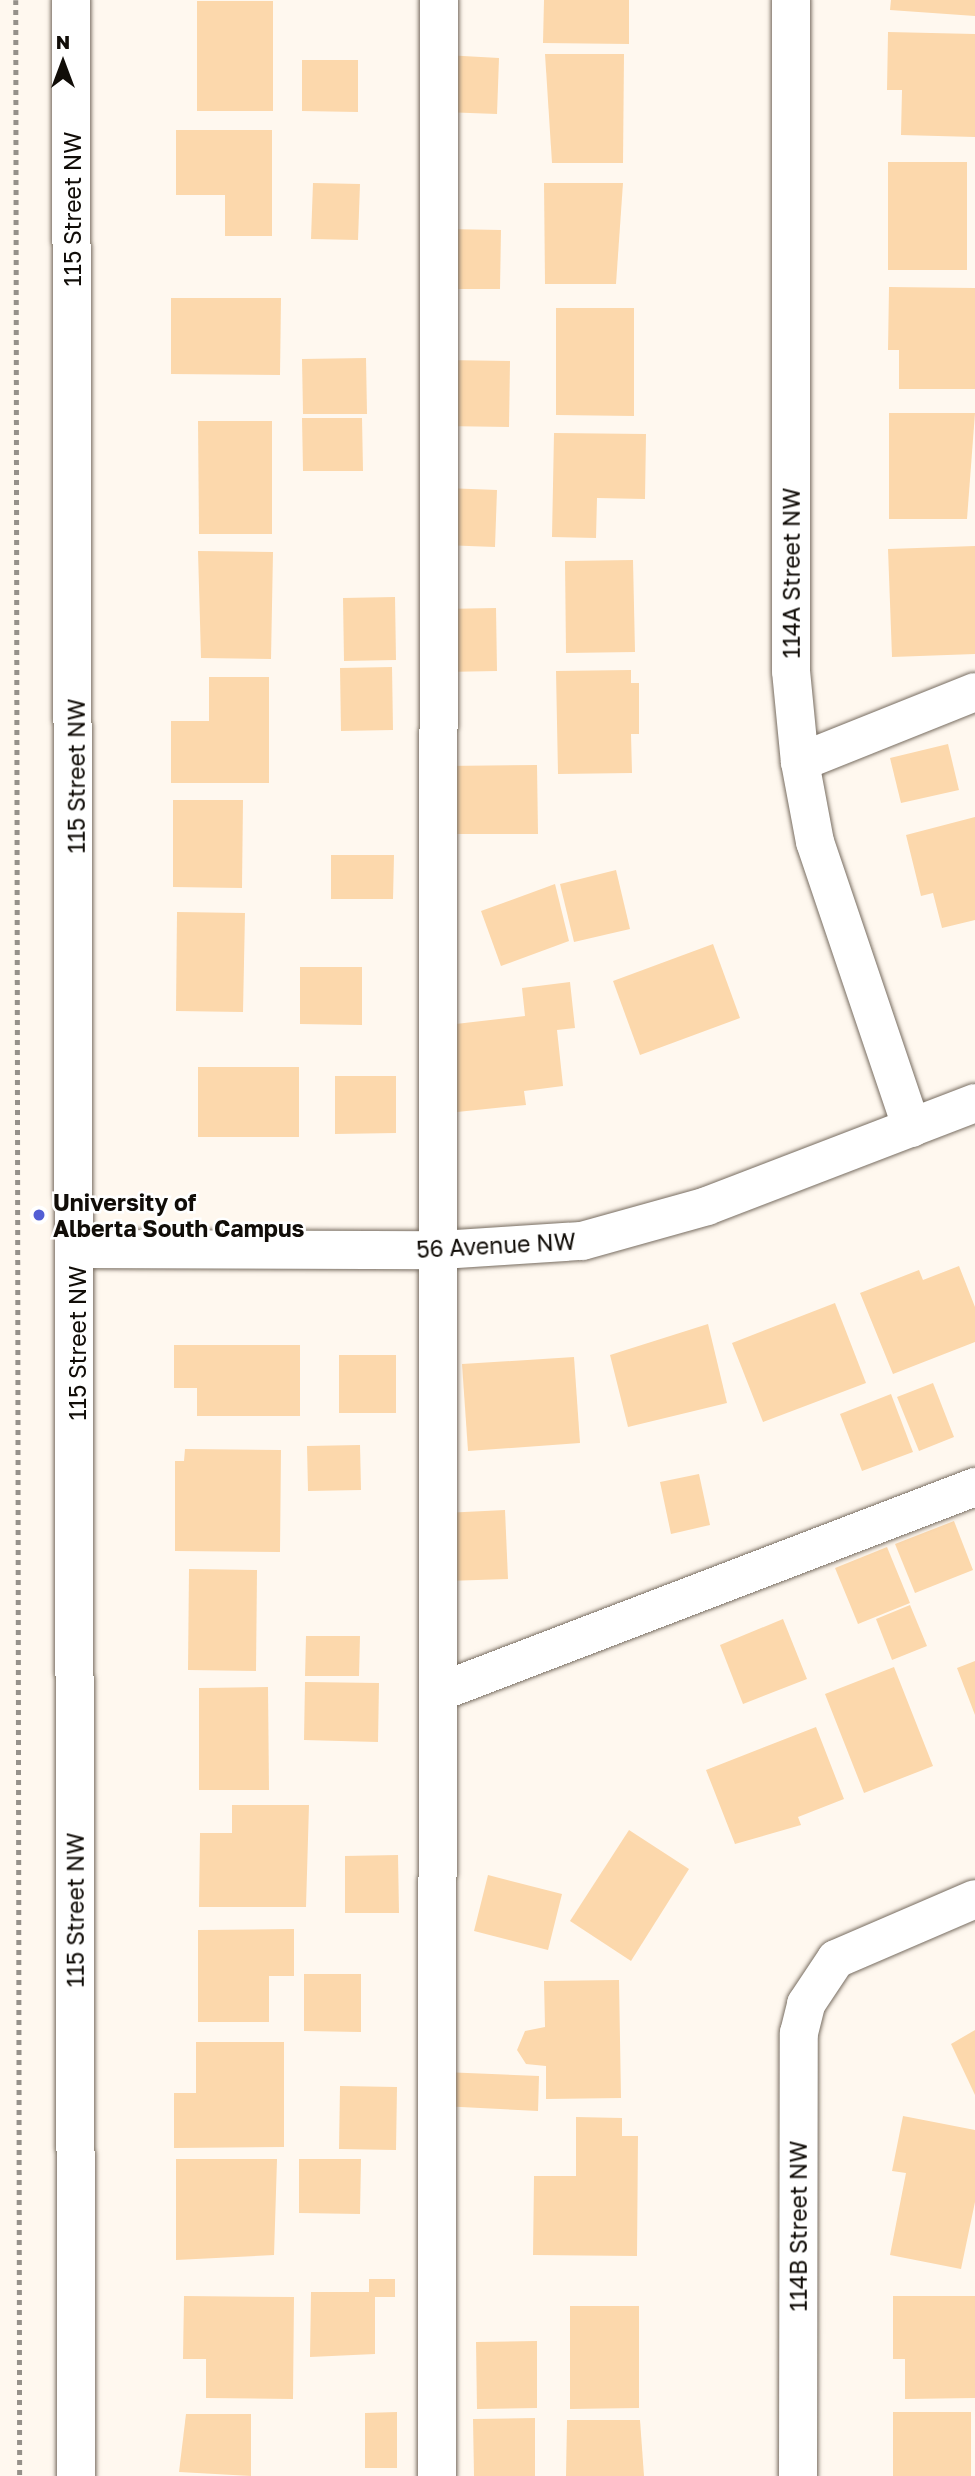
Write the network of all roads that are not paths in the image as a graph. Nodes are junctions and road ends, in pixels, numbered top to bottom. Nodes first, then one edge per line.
1 (71, 0) edge
2 (439, 0) edge
3 (792, 0) edge
4 (975, 692) edge
5 (800, 762) junction
6 (975, 1103) edge
7 (912, 1128) junction
8 (78, 1249) junction
9 (441, 1250) junction
10 (975, 1488) edge
11 (442, 1691) junction
12 (975, 1899) edge
13 (76, 2476) edge
14 (438, 2476) edge
15 (798, 2476) edge

1 - 8 street, 115 Street NW
2 - 9 street
3 - 5 street, 114A Street NW
4 - 5 street
5 - 7 street, 114A Street NW
6 - 7 street, 56 Avenue NW
7 - 9 street, 56 Avenue NW
8 - 9 street, 56 Avenue NW
8 - 13 street, 115 Street NW
9 - 11 street
10 - 11 street
11 - 14 street
12 - 15 street, 114B Street NW

